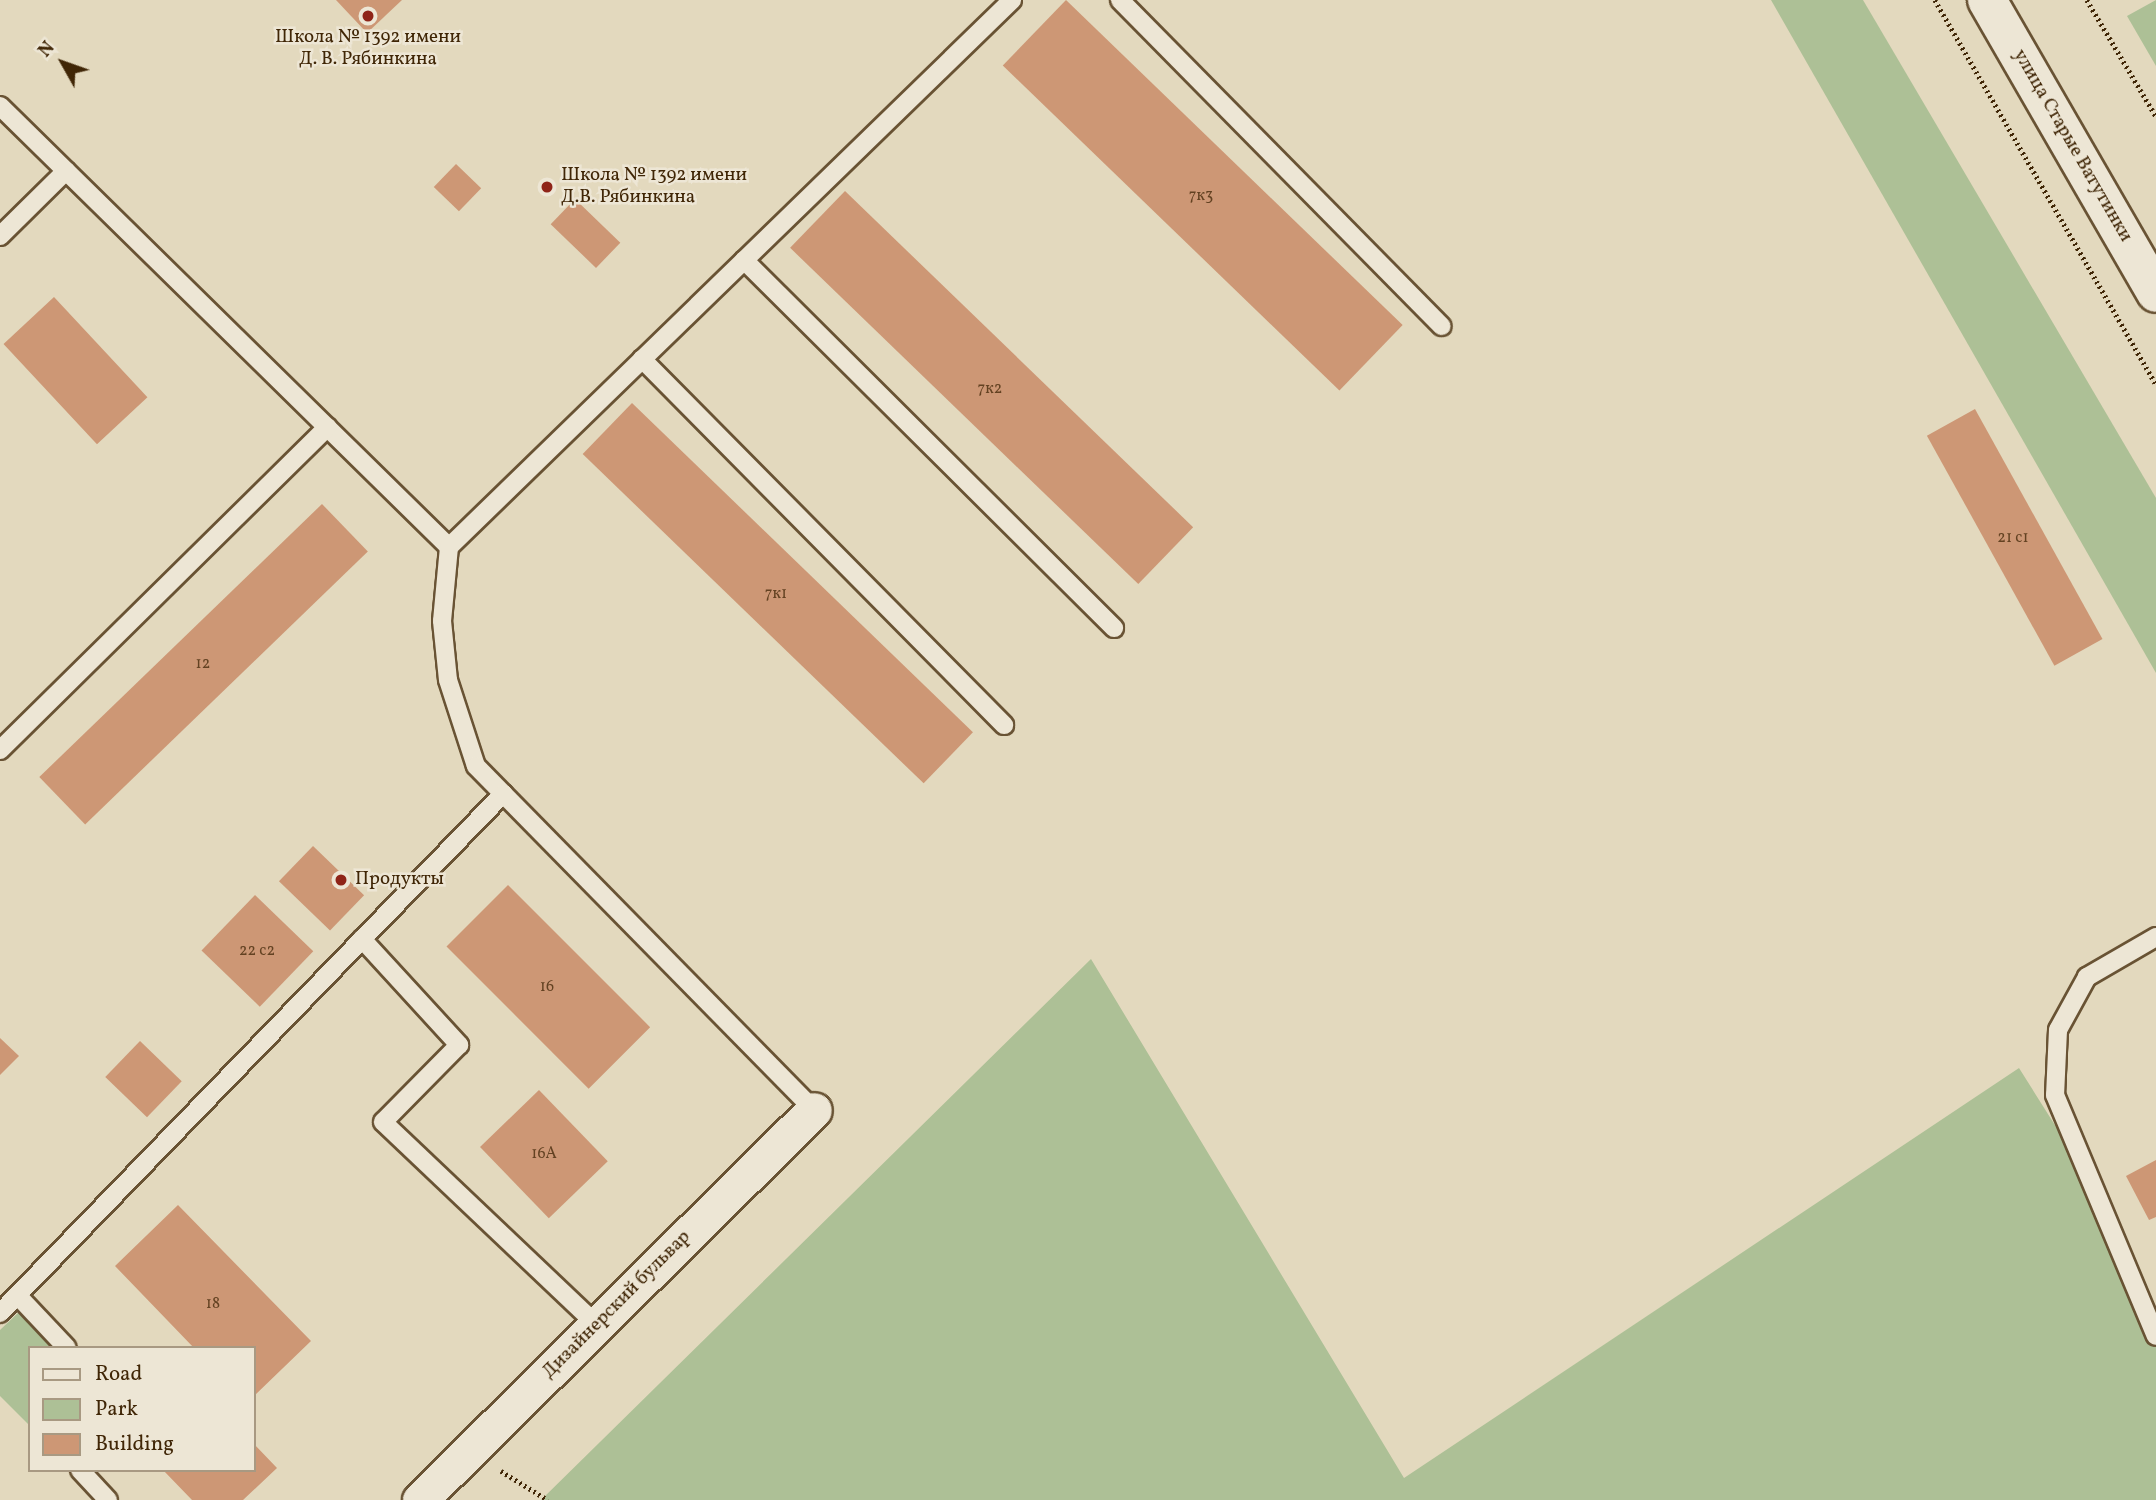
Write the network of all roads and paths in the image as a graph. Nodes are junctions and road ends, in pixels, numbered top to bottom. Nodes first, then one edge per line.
1 (1012, 0) edge
2 (1120, 0) edge
3 (1935, 0) edge
4 (1987, 0) edge
5 (2087, 0) edge
6 (0, 106) edge
7 (2156, 116) edge
8 (66, 172) junction
9 (0, 236) edge
10 (744, 260) junction
11 (2156, 293) edge
12 (1441, 326) dead end
13 (642, 359) junction
14 (2156, 384) edge
15 (327, 427) junction
16 (449, 547) junction
17 (1114, 628) dead end
18 (1004, 725) dead end
19 (0, 750) edge
20 (503, 794) junction
21 (2156, 937) edge
22 (362, 939) junction
23 (814, 1110) joint
24 (18, 1296) junction
25 (0, 1313) edge
26 (597, 1325) junction
27 (2156, 1336) edge
28 (64, 1346) edge
29 (470, 1451) junction
30 (82, 1472) edge
31 (108, 1500) edge
32 (420, 1500) edge
33 (548, 1500) edge

1 - 10 lane
2 - 12 lane
3 - 14 path
4 - 11 main road, улица Старые Ватутинки
5 - 7 path
6 - 8 lane
8 - 9 lane
8 - 15 lane
10 - 13 lane
10 - 17 lane
13 - 16 lane
13 - 18 lane
15 - 16 lane
15 - 19 lane
16 - 20 lane
20 - 22 lane
20 - 23 lane
21 - 27 lane
22 - 24 lane
22 - 26 lane
23 - 26 street, Дизайнерский бульвар
24 - 25 lane
24 - 28 lane
26 - 29 street, Дизайнерский бульвар
29 - 32 street, Дизайнерский бульвар
29 - 33 path
30 - 31 lane

